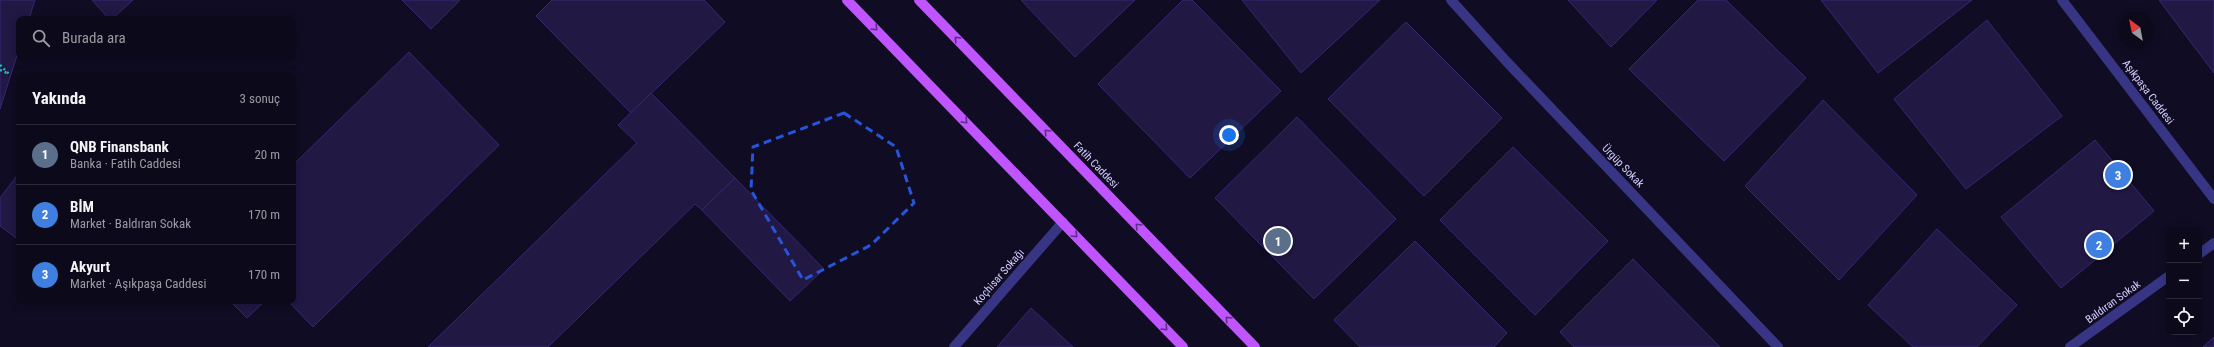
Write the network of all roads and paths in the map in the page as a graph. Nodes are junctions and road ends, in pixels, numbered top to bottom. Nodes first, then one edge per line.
1 (847, 0) edge
2 (918, 0) edge
3 (1451, 0) edge
4 (2062, 0) edge
5 (0, 65) edge
6 (0, 70) edge
7 (2214, 199) edge
8 (1062, 222) junction
9 (2214, 243) edge
10 (2202, 252) edge
11 (2166, 278) edge
12 (954, 347) edge
13 (1183, 347) edge
14 (1255, 347) edge
15 (1778, 347) edge
16 (2070, 347) edge

1 -> 8 main road
14 -> 2 main road, Fatih Caddesi
3 - 15 street, Ürgüp Sokak
4 - 7 street, Aşıkpaşa Caddesi
5 - 6 path
8 - 12 street, Koçhisar Sokağı
8 -> 13 main road
9 - 10 street
11 - 16 street, Baldıran Sokak

